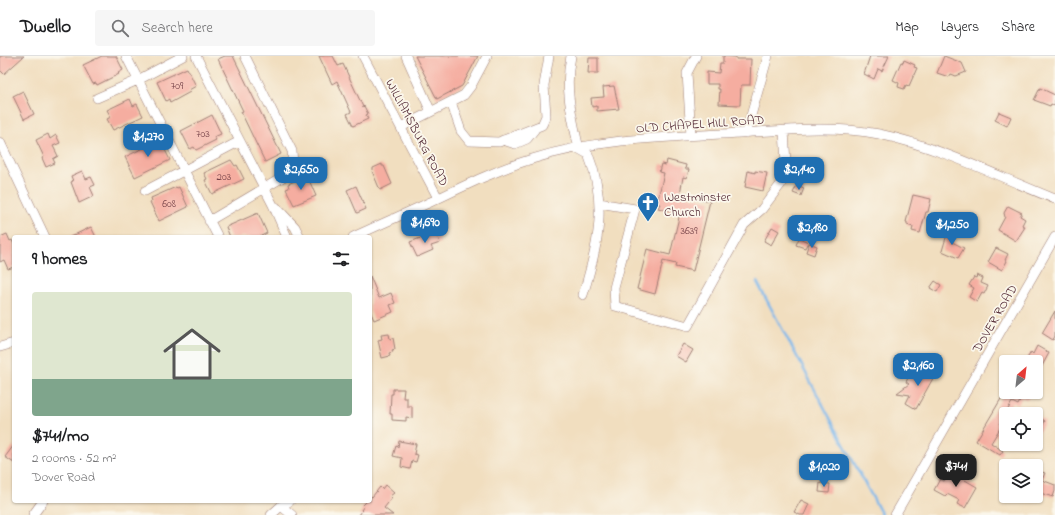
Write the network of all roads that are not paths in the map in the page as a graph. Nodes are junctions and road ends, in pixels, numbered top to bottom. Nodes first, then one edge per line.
1 (126, 56) edge
2 (183, 56) edge
3 (196, 56) edge
4 (245, 56) edge
5 (363, 56) edge
6 (406, 56) edge
7 (487, 56) edge
8 (549, 56) edge
9 (571, 56) edge
10 (696, 56) edge
11 (768, 56) edge
12 (138, 80) junction
13 (97, 98) dead end
14 (451, 102) junction
15 (431, 112) junction
16 (401, 127) junction
17 (784, 131) junction
18 (746, 133) junction
19 (691, 136) junction
20 (240, 141) junction
21 (0, 142) edge
22 (578, 148) junction
23 (184, 170) junction
24 (265, 189) junction
25 (145, 191) dead end
26 (438, 198) junction
27 (1055, 199) edge
28 (599, 203) junction
29 (274, 205) junction
30 (209, 221) junction
31 (44, 235) edge
32 (217, 235) edge
33 (286, 235) edge
34 (299, 235) edge
35 (357, 235) edge
36 (1055, 237) edge
37 (583, 295) dead end
38 (12, 344) edge
39 (0, 347) edge
40 (42, 503) edge
41 (282, 503) edge
42 (34, 515) edge
43 (271, 515) edge
44 (292, 515) edge
45 (894, 515) edge

1 - 12 street
2 - 12 street
3 - 20 street
4 - 24 street
5 - 16 street, WILLIAMSBURG ROAD
6 - 15 street
7 - 14 street
8 - 14 street
9 - 22 street
10 - 19 street
11 - 18 street
12 - 13 street
12 - 23 street
14 - 15 street
15 - 16 street
16 - 26 street, WILLIAMSBURG ROAD
17 - 18 street, OLD CHAPEL HILL ROAD
17 - 27 street, OLD CHAPEL HILL ROAD
17 - 28 street
18 - 19 street, OLD CHAPEL HILL ROAD
19 - 22 street, OLD CHAPEL HILL ROAD
20 - 23 street
20 - 24 street
21 - 31 street
22 - 26 street, OLD CHAPEL HILL ROAD
22 - 28 street
23 - 25 street
23 - 30 street
24 - 29 street
24 - 30 street
26 - 35 street, OLD CHAPEL HILL ROAD
28 - 37 street
29 - 33 street
29 - 34 street
30 - 32 street
36 - 45 street, DOVER ROAD
38 - 39 street
40 - 42 street
41 - 43 street
41 - 44 street

